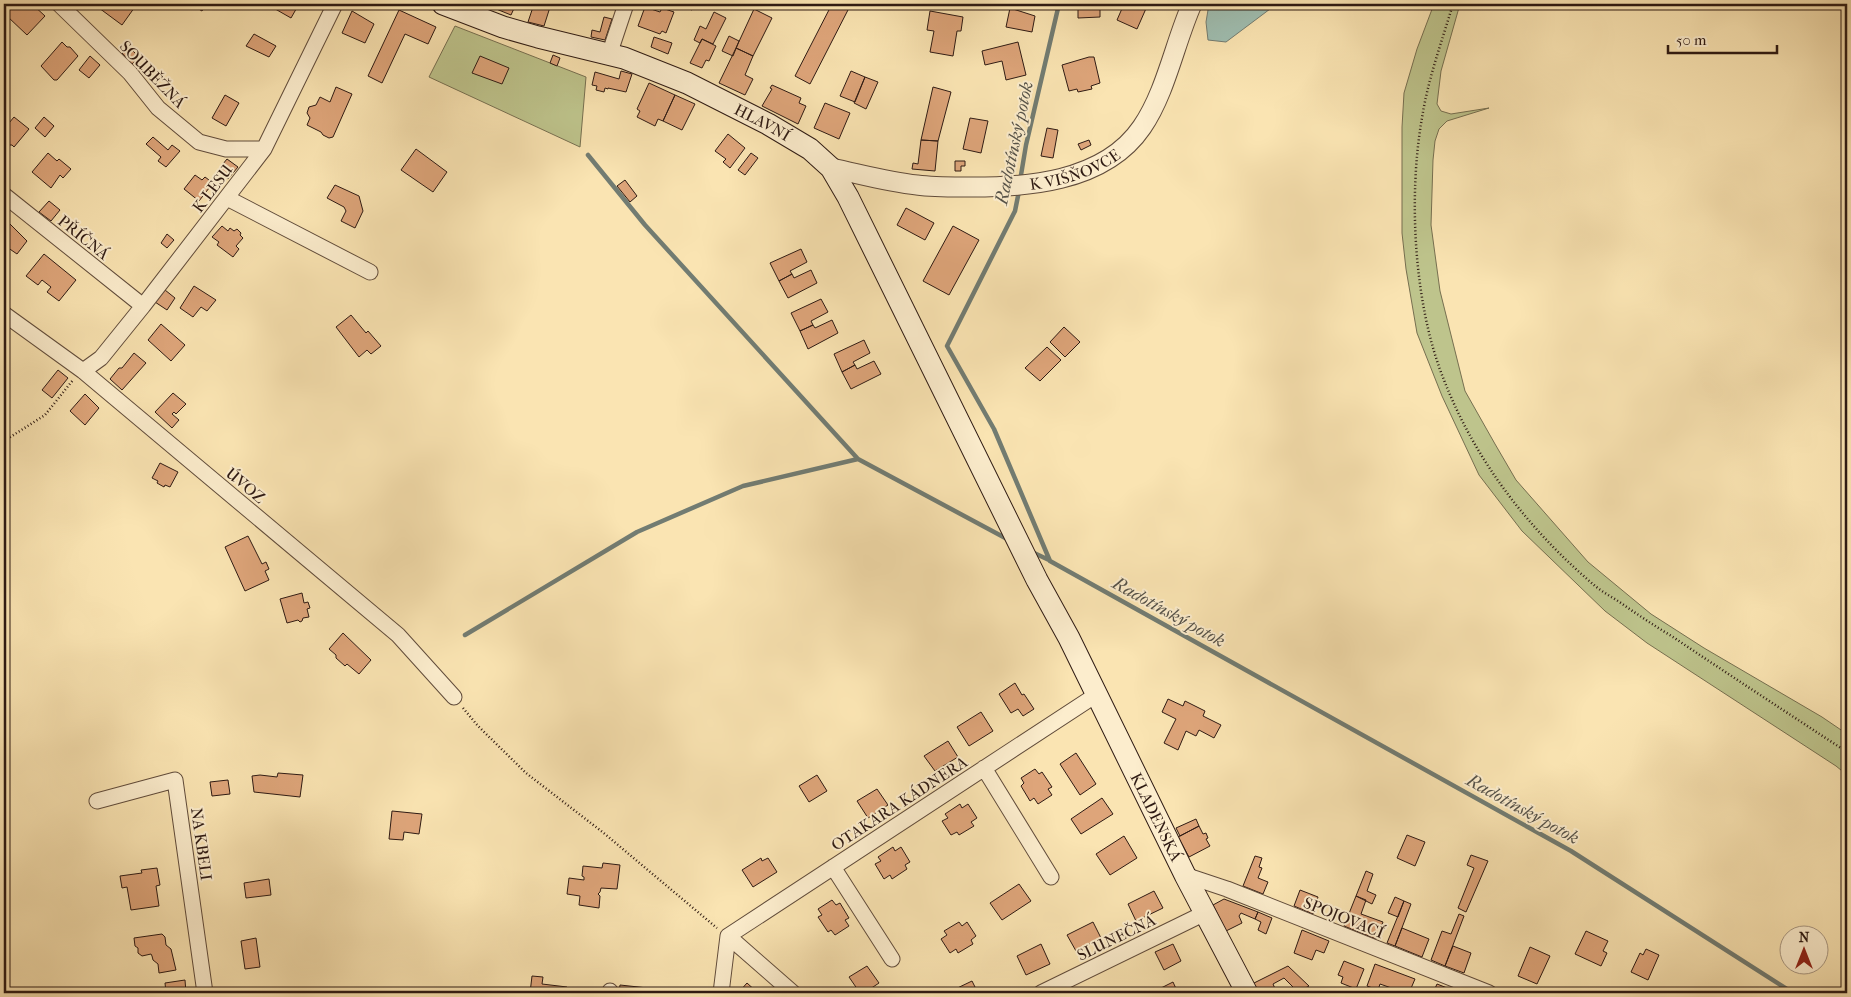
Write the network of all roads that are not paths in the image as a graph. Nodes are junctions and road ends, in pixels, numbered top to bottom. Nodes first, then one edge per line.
1 (59, 4) edge
2 (335, 4) edge
3 (443, 4) edge
4 (626, 4) edge
5 (1192, 4) edge
6 (609, 55) junction
7 (264, 149) junction
8 (831, 168) junction
9 (4, 195) edge
10 (227, 198) junction
11 (370, 272) dead end
12 (143, 306) junction
13 (4, 314) edge
14 (83, 371) junction
15 (1069, 638) joint
16 (1096, 695) junction
17 (454, 698) road end
18 (984, 768) junction
19 (97, 801) dead end
20 (833, 867) junction
21 (1185, 875) junction
22 (1051, 877) dead end
23 (1205, 913) junction
24 (728, 936) junction
25 (892, 959) dead end
26 (205, 993) edge
27 (721, 993) edge
28 (793, 993) edge
29 (1041, 993) edge
30 (1247, 993) edge
31 (1489, 993) edge

1 - 7 street, SOUBĚŽNÁ
2 - 7 street, K LESU
3 - 6 main road, HLAVNÍ
4 - 6 street
5 - 8 street, K VIŠŇOVCE
6 - 8 main road, HLAVNÍ
7 - 10 street, K LESU
8 - 15 main road, HLAVNÍ
9 - 12 street, PŘÍČNÁ
10 - 11 street
10 - 12 street, K LESU
12 - 14 street, K LESU
13 - 14 street, ÚVOZ
14 - 17 street, ÚVOZ
15 - 16 main road, KLADENSKÁ
16 - 18 street, OTAKARA KÁDNERA
16 - 21 main road, KLADENSKÁ
18 - 20 street, OTAKARA KÁDNERA
18 - 22 street, OTAKARA KÁDNERA
19 - 26 street, NA KBELI
20 - 24 street, OTAKARA KÁDNERA
20 - 25 street, OTAKARA KÁDNERA
21 - 23 main road, KLADENSKÁ
21 - 31 street, SPOJOVACÍ
23 - 29 street, SLUNEČNÁ
23 - 30 main road, KLADENSKÁ
24 - 27 street
24 - 28 street

